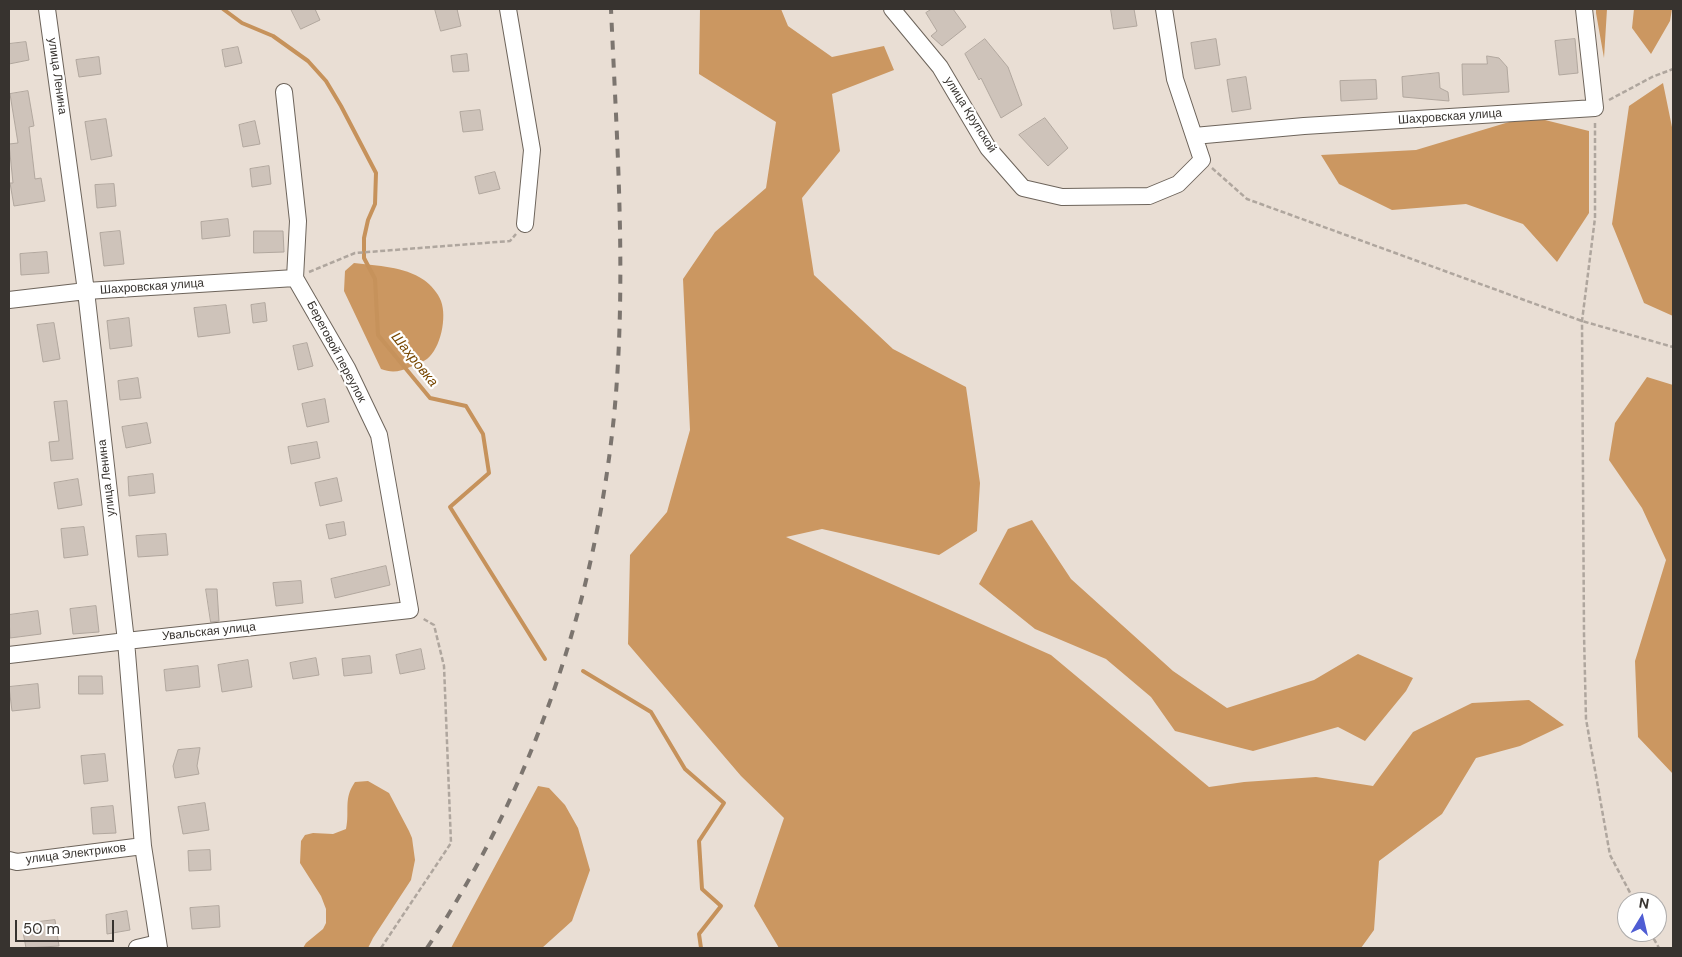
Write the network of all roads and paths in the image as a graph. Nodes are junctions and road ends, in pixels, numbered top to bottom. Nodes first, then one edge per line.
1 (48, 9) edge
2 (508, 9) edge
3 (892, 9) edge
4 (1164, 9) edge
5 (1584, 9) edge
6 (1673, 69) edge
7 (284, 92) dead end
8 (1595, 108) junction
9 (1194, 136) junction
10 (1202, 160) junction
11 (525, 224) joint
12 (295, 278) junction
13 (86, 291) junction
14 (9, 300) edge
15 (1582, 321) junction
16 (1673, 347) edge
17 (410, 610) junction
18 (126, 641) junction
19 (9, 655) edge
20 (143, 846) junction
21 (9, 860) edge
22 (1629, 892) edge
23 (158, 946) edge
24 (137, 948) edge
25 (381, 948) edge

1 - 13 street, улица Ленина
2 - 11 street
3 - 10 street, улица Крупской
4 - 9 street
5 - 8 street
6 - 8 path
7 - 12 street
8 - 9 street, Шахровская улица
8 - 15 path
9 - 10 street
10 - 15 path
11 - 12 path
12 - 13 street, Шахровская улица
12 - 17 street, Береговой переулок
13 - 14 street, Шахровская улица
13 - 18 street, улица Ленина
15 - 16 path
15 - 22 path
17 - 18 street, Увальская улица
17 - 25 path
18 - 19 street, Увальская улица
18 - 20 street, улица Ленина
20 - 21 street, улица Электриков
20 - 23 street, улица Ленина
23 - 24 street

